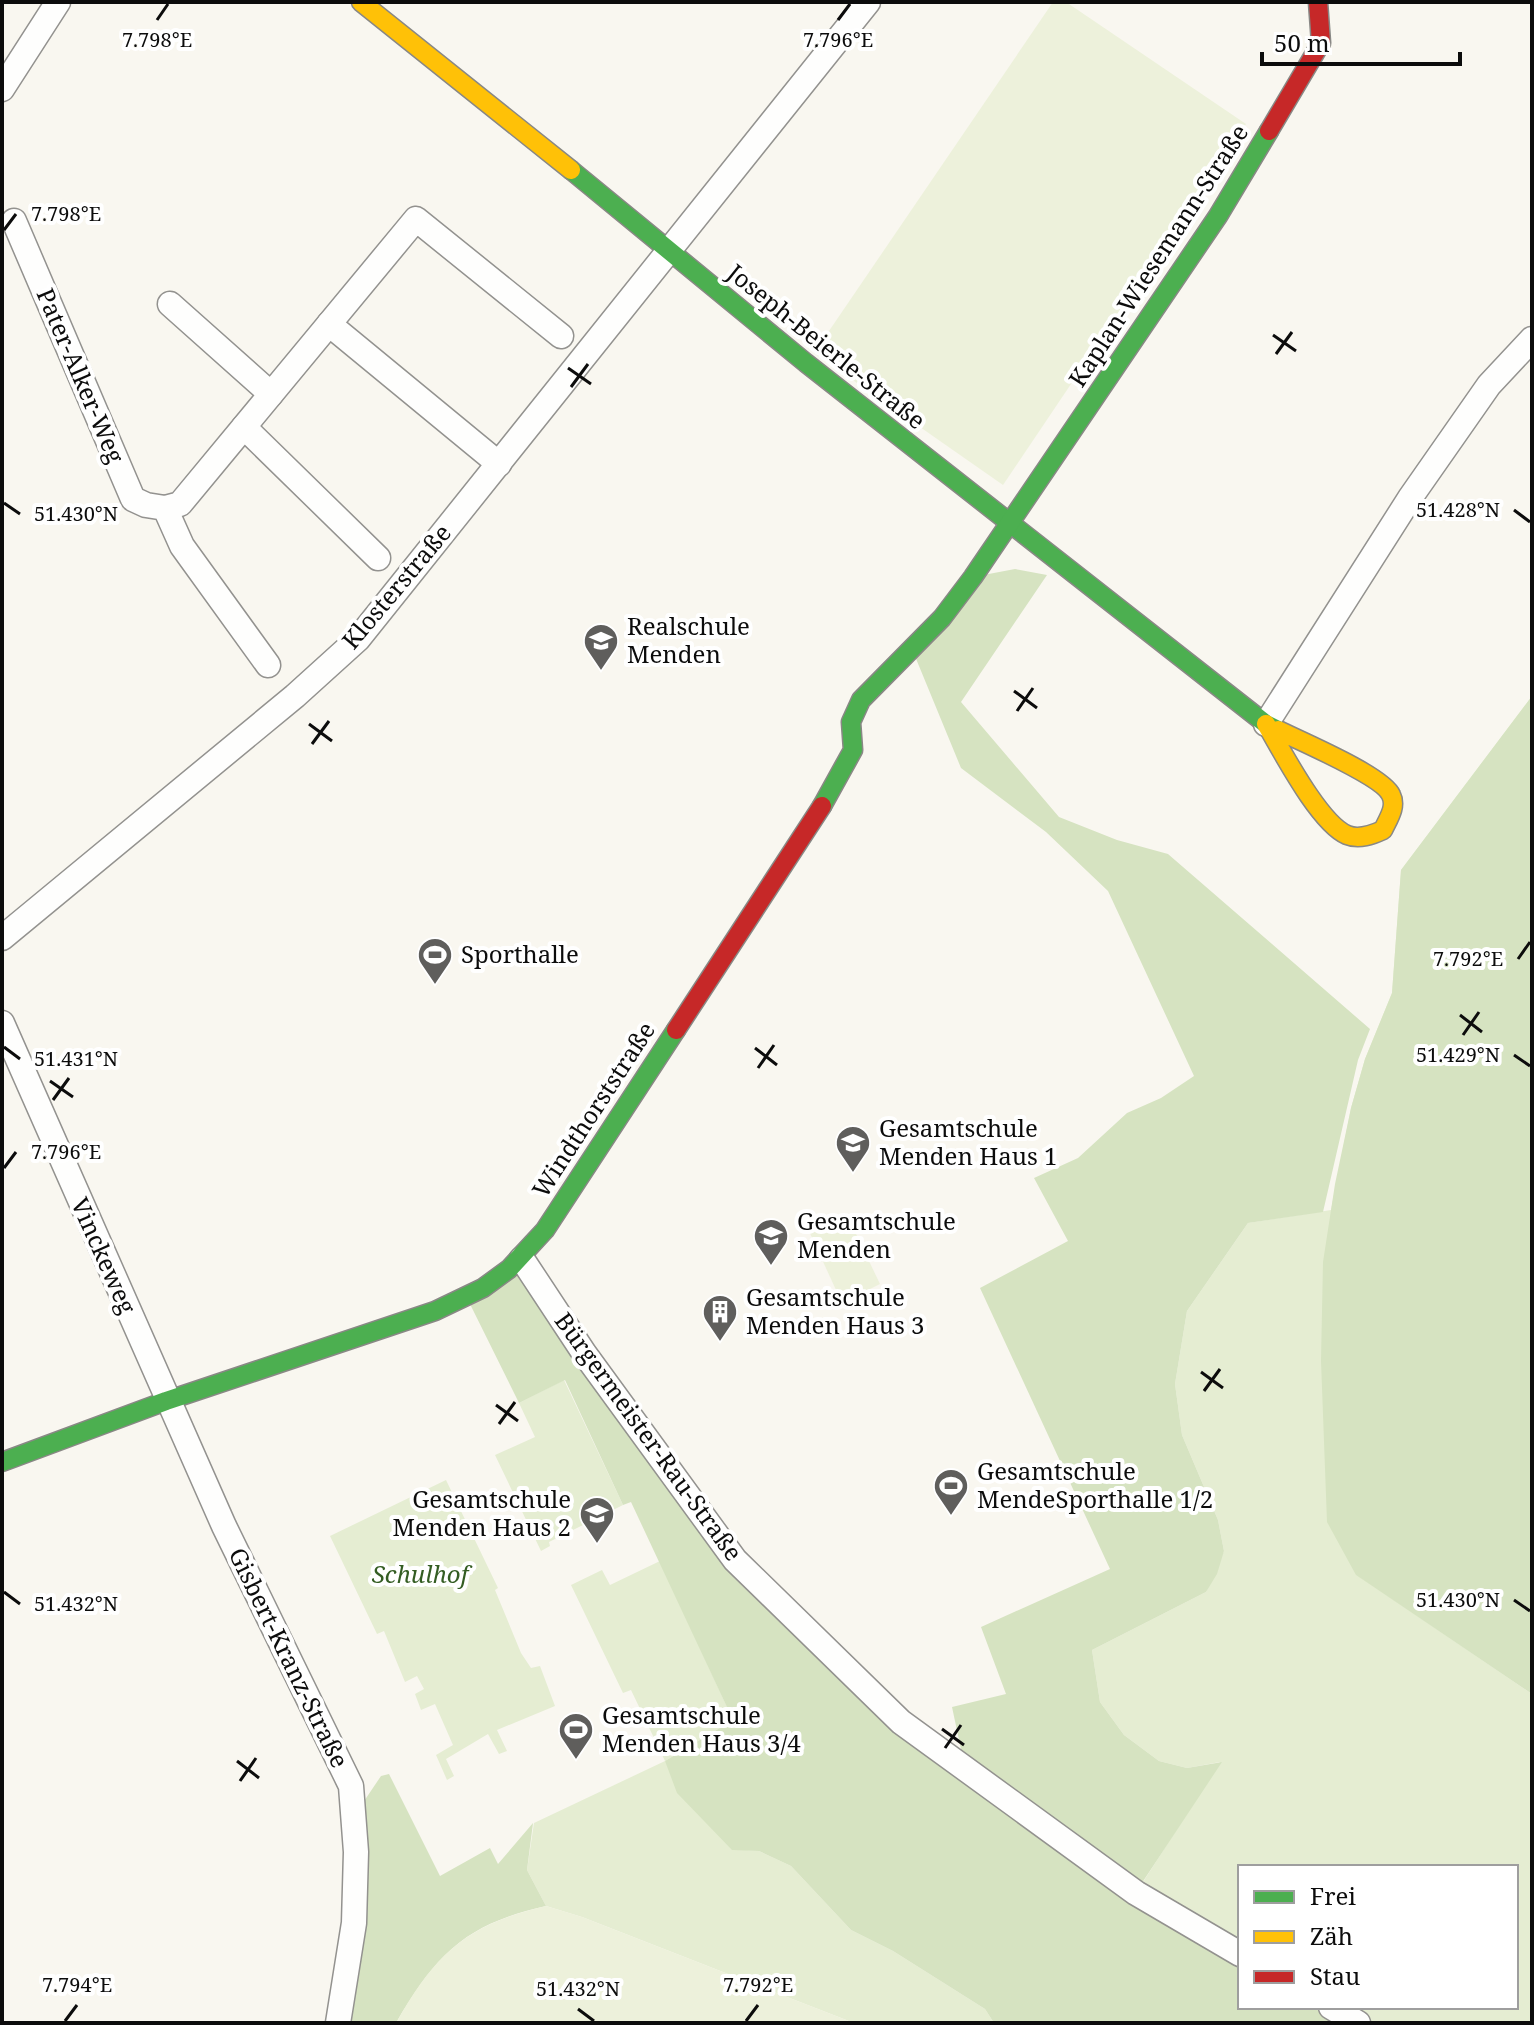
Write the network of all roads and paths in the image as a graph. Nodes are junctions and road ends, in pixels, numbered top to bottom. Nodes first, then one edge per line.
1 (58, 2) edge
2 (361, 2) edge
3 (868, 2) edge
4 (1318, 2) edge
5 (2, 89) edge
6 (14, 221) dead end
7 (671, 251) junction
8 (170, 304) dead end
9 (329, 324) junction
10 (561, 336) dead end
11 (1532, 339) edge
12 (271, 394) junction
13 (244, 427) junction
14 (499, 464) junction
15 (165, 508) junction
16 (1010, 526) junction
17 (378, 558) dead end
18 (268, 665) dead end
19 (1266, 724) junction
20 (2, 938) edge
21 (2, 1023) edge
22 (522, 1259) junction
23 (166, 1401) junction
24 (2, 1462) edge
25 (1238, 1953) edge
26 (1334, 2009) edge
27 (338, 2023) edge
28 (1358, 2023) edge

1 - 5 street
2 - 7 street, Joseph-Beierle-Straße
3 - 7 street, Klosterstraße
4 - 16 street, Kaplan-Wiesemann-Straße
6 - 15 street, Pater-Alker-Weg
7 - 14 street, Klosterstraße
7 - 16 street, Joseph-Beierle-Straße
8 - 12 street
9 - 10 street
9 - 12 street
9 - 14 street
11 - 19 street
12 - 13 street
13 - 15 street
13 - 17 street
14 - 20 street, Klosterstraße
15 - 18 street
16 - 19 street, Joseph-Beierle-Straße
16 - 22 street, Windthorststraße
19 - 19 street, Joseph-Beierle-Straße
21 - 23 street, Vinckeweg
22 - 23 street, Windthorststraße
22 - 25 street, Bürgermeister-Rau-Straße
23 - 24 street, Windthorststraße
23 - 27 street, Gisbert-Kranz-Straße
26 - 28 street

